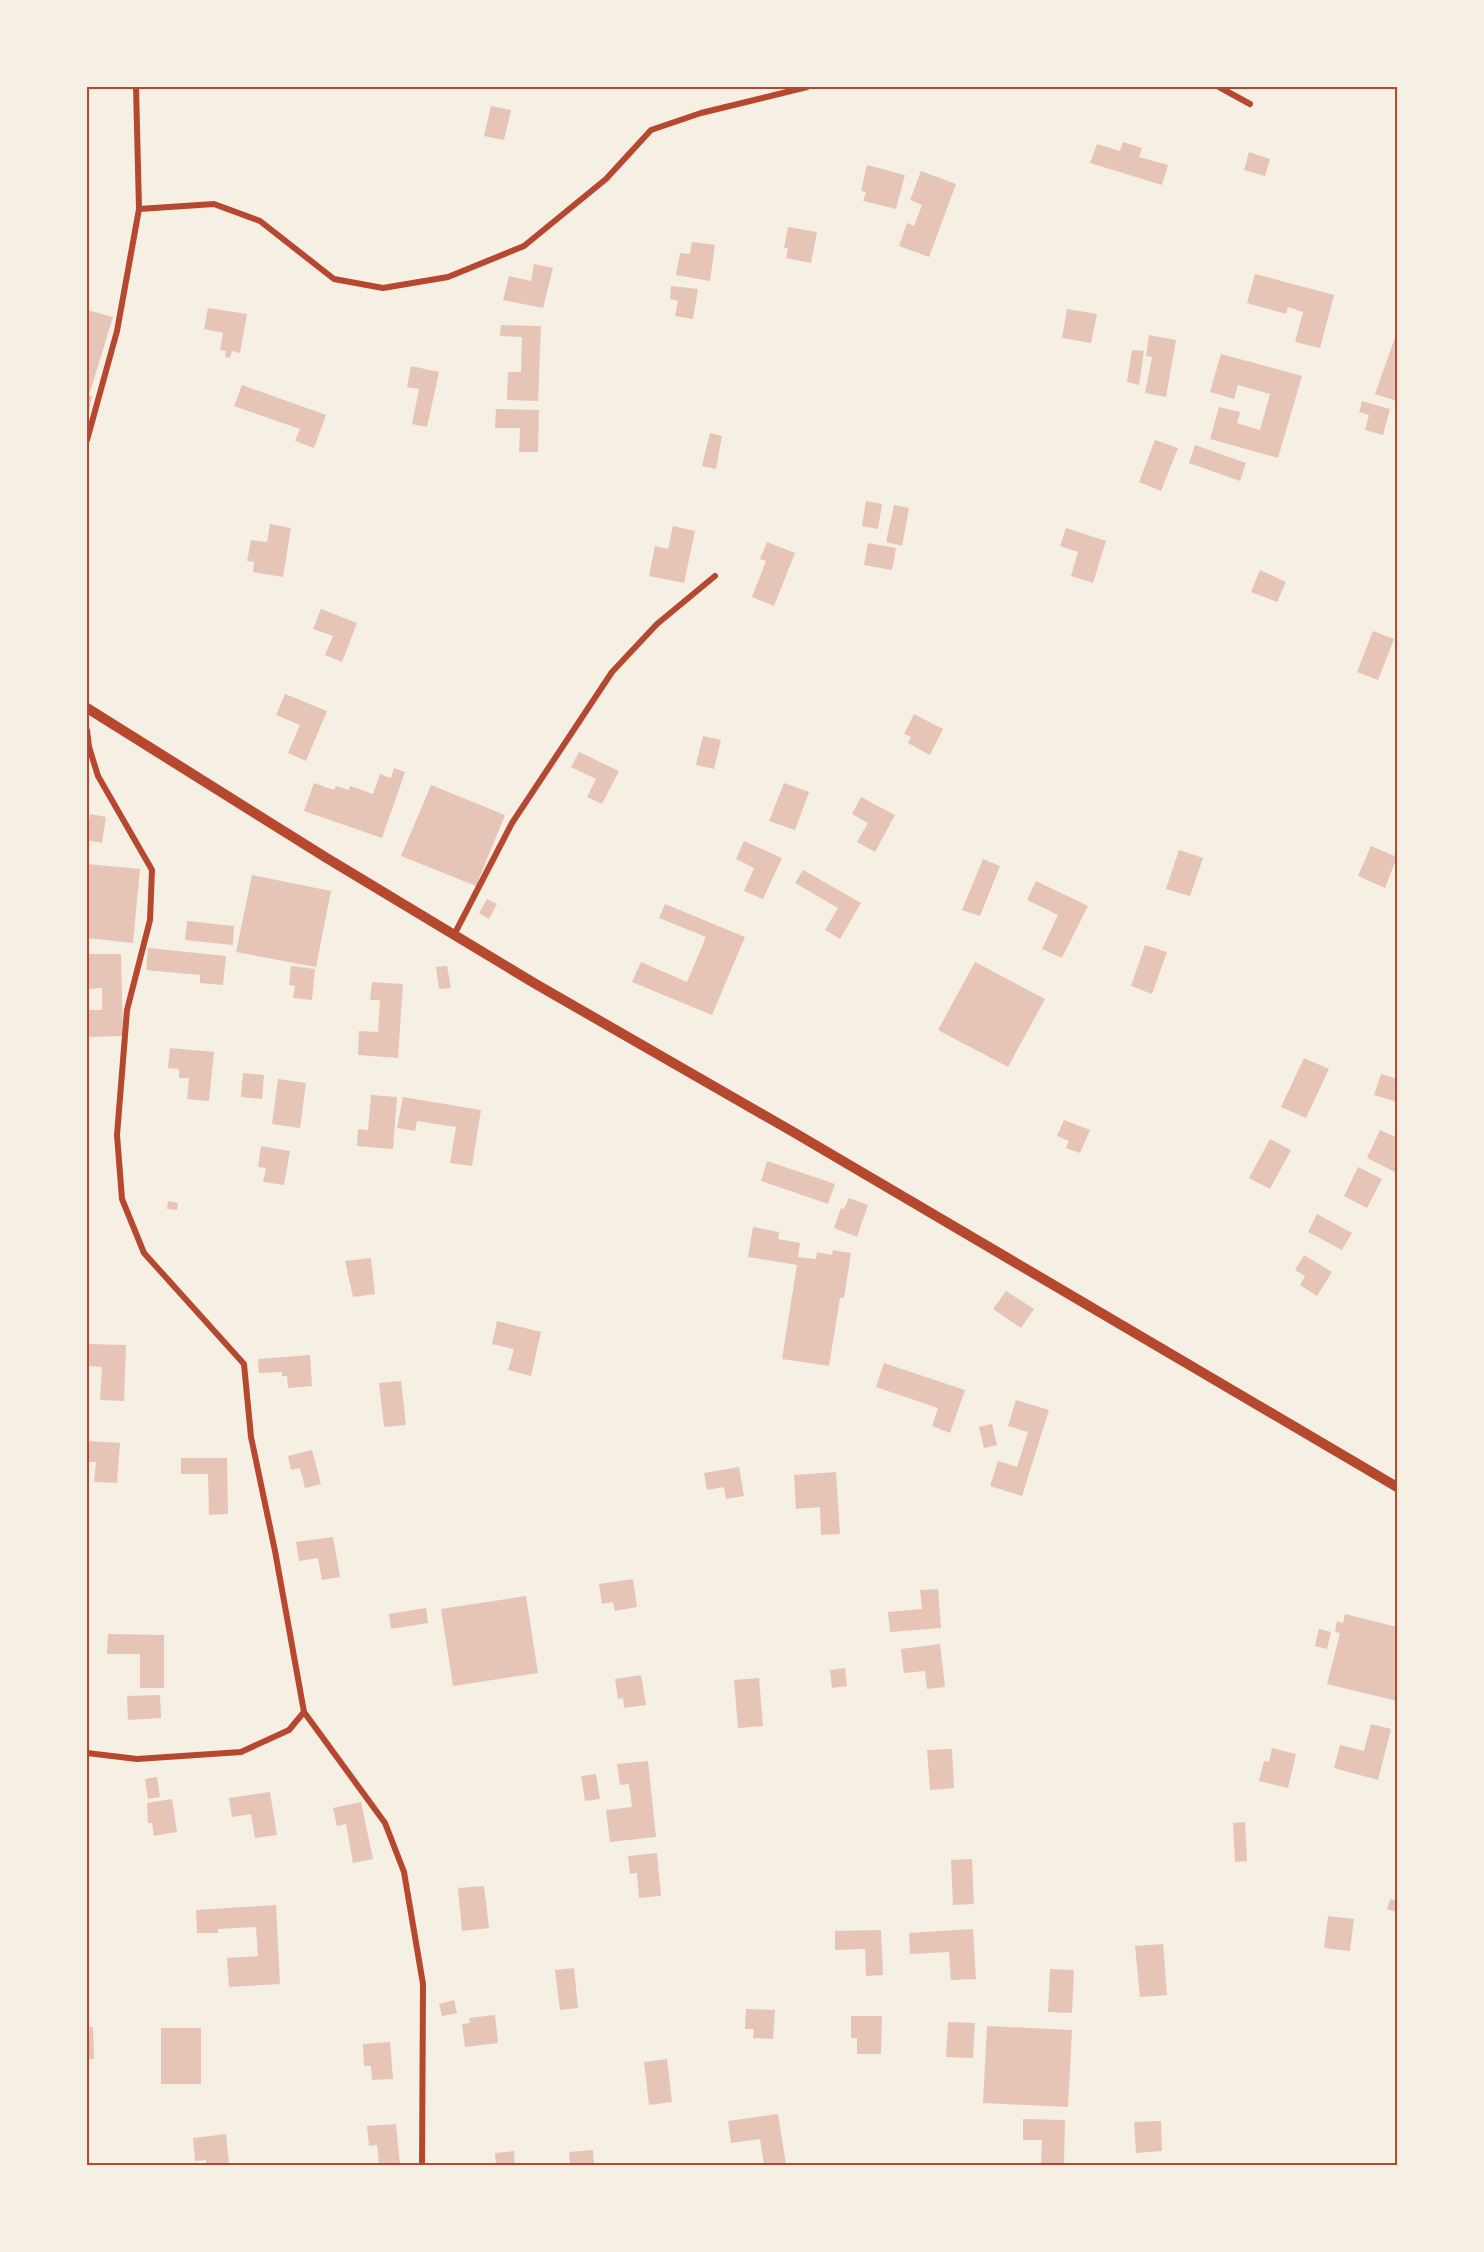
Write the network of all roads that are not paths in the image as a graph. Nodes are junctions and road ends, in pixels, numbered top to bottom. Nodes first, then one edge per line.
1 (136, 87) edge
2 (807, 87) edge
3 (1220, 87) edge
4 (1250, 104) dead end
5 (139, 209) junction
6 (87, 440) edge
7 (715, 576) dead end
8 (87, 708) edge
9 (87, 730) edge
10 (455, 933) junction
11 (1397, 1487) edge
12 (304, 1712) junction
13 (87, 1753) edge
14 (422, 2165) edge

1 - 5 street
2 - 5 street
3 - 4 street
5 - 6 street
7 - 10 street
8 - 10 street
9 - 12 street
10 - 11 street
12 - 13 street
12 - 14 street

